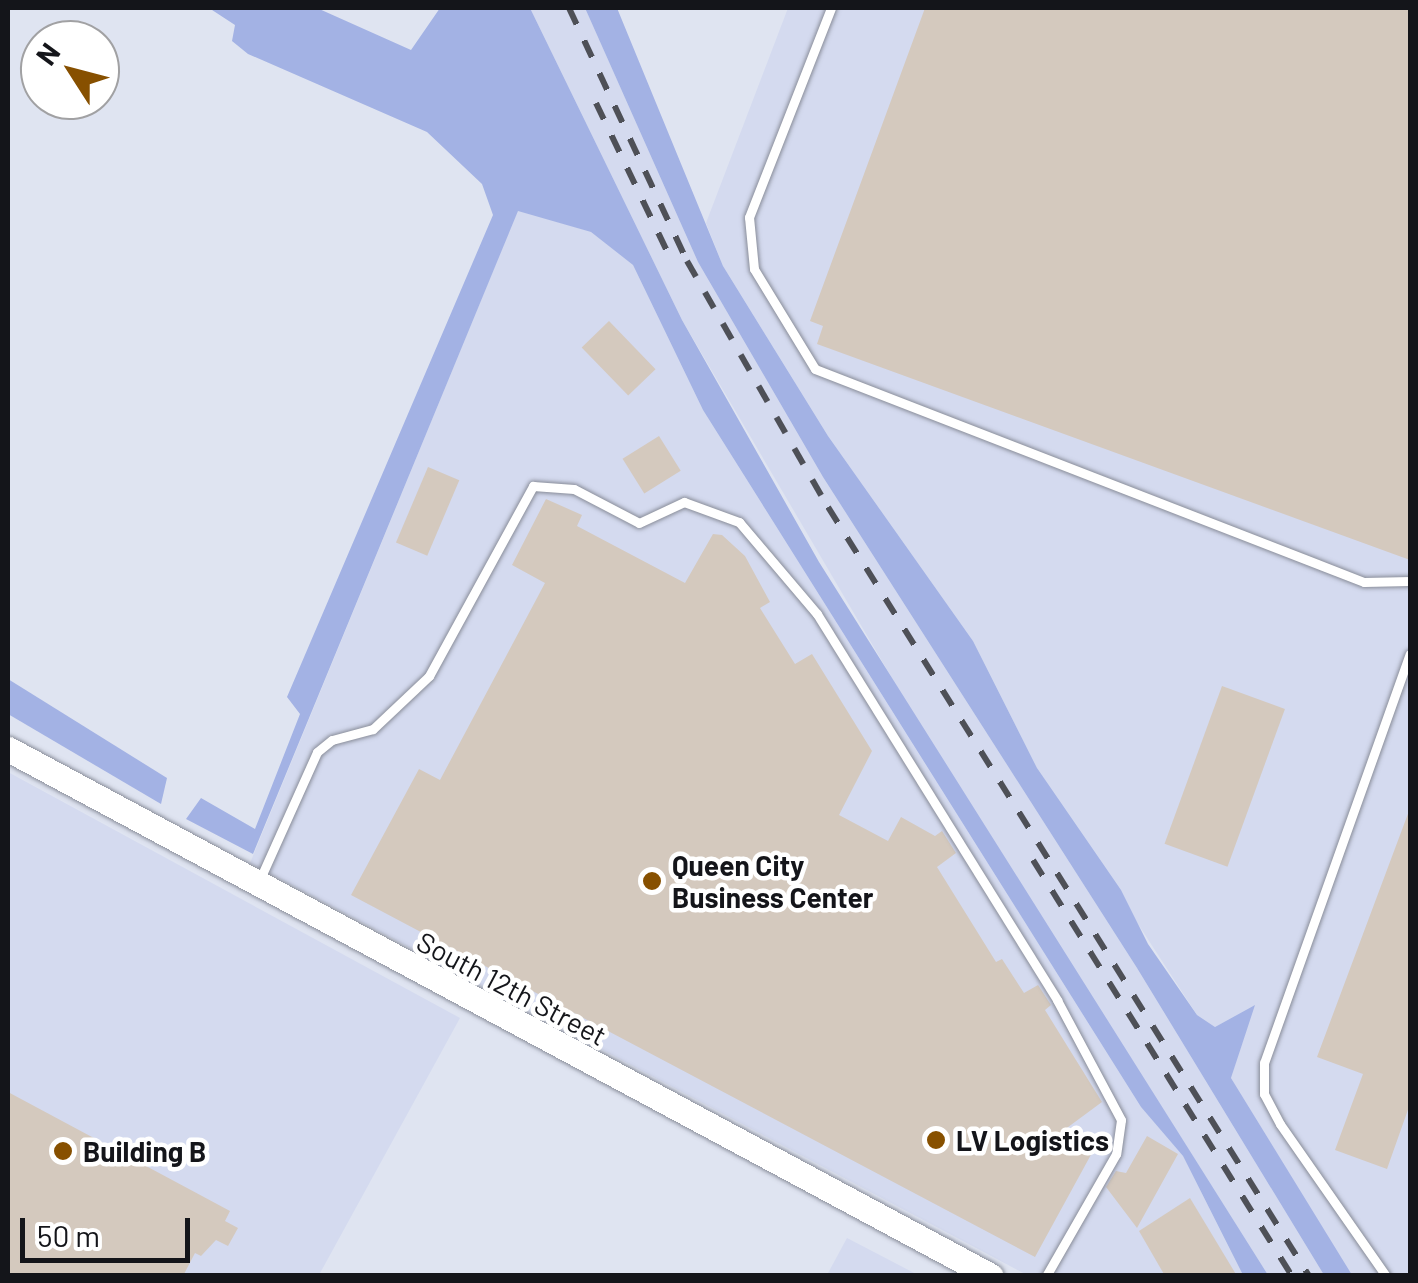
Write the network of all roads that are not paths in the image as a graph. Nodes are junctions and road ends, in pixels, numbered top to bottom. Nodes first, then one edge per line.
1 (831, 8) edge
2 (1410, 581) edge
3 (1410, 654) edge
4 (8, 749) edge
5 (256, 886) junction
6 (990, 1276) edge
7 (1046, 1276) edge
8 (1386, 1276) edge

1 - 2 lane
3 - 8 lane
4 - 5 street, South 12th Street
5 - 6 street, South 12th Street
5 - 7 lane

